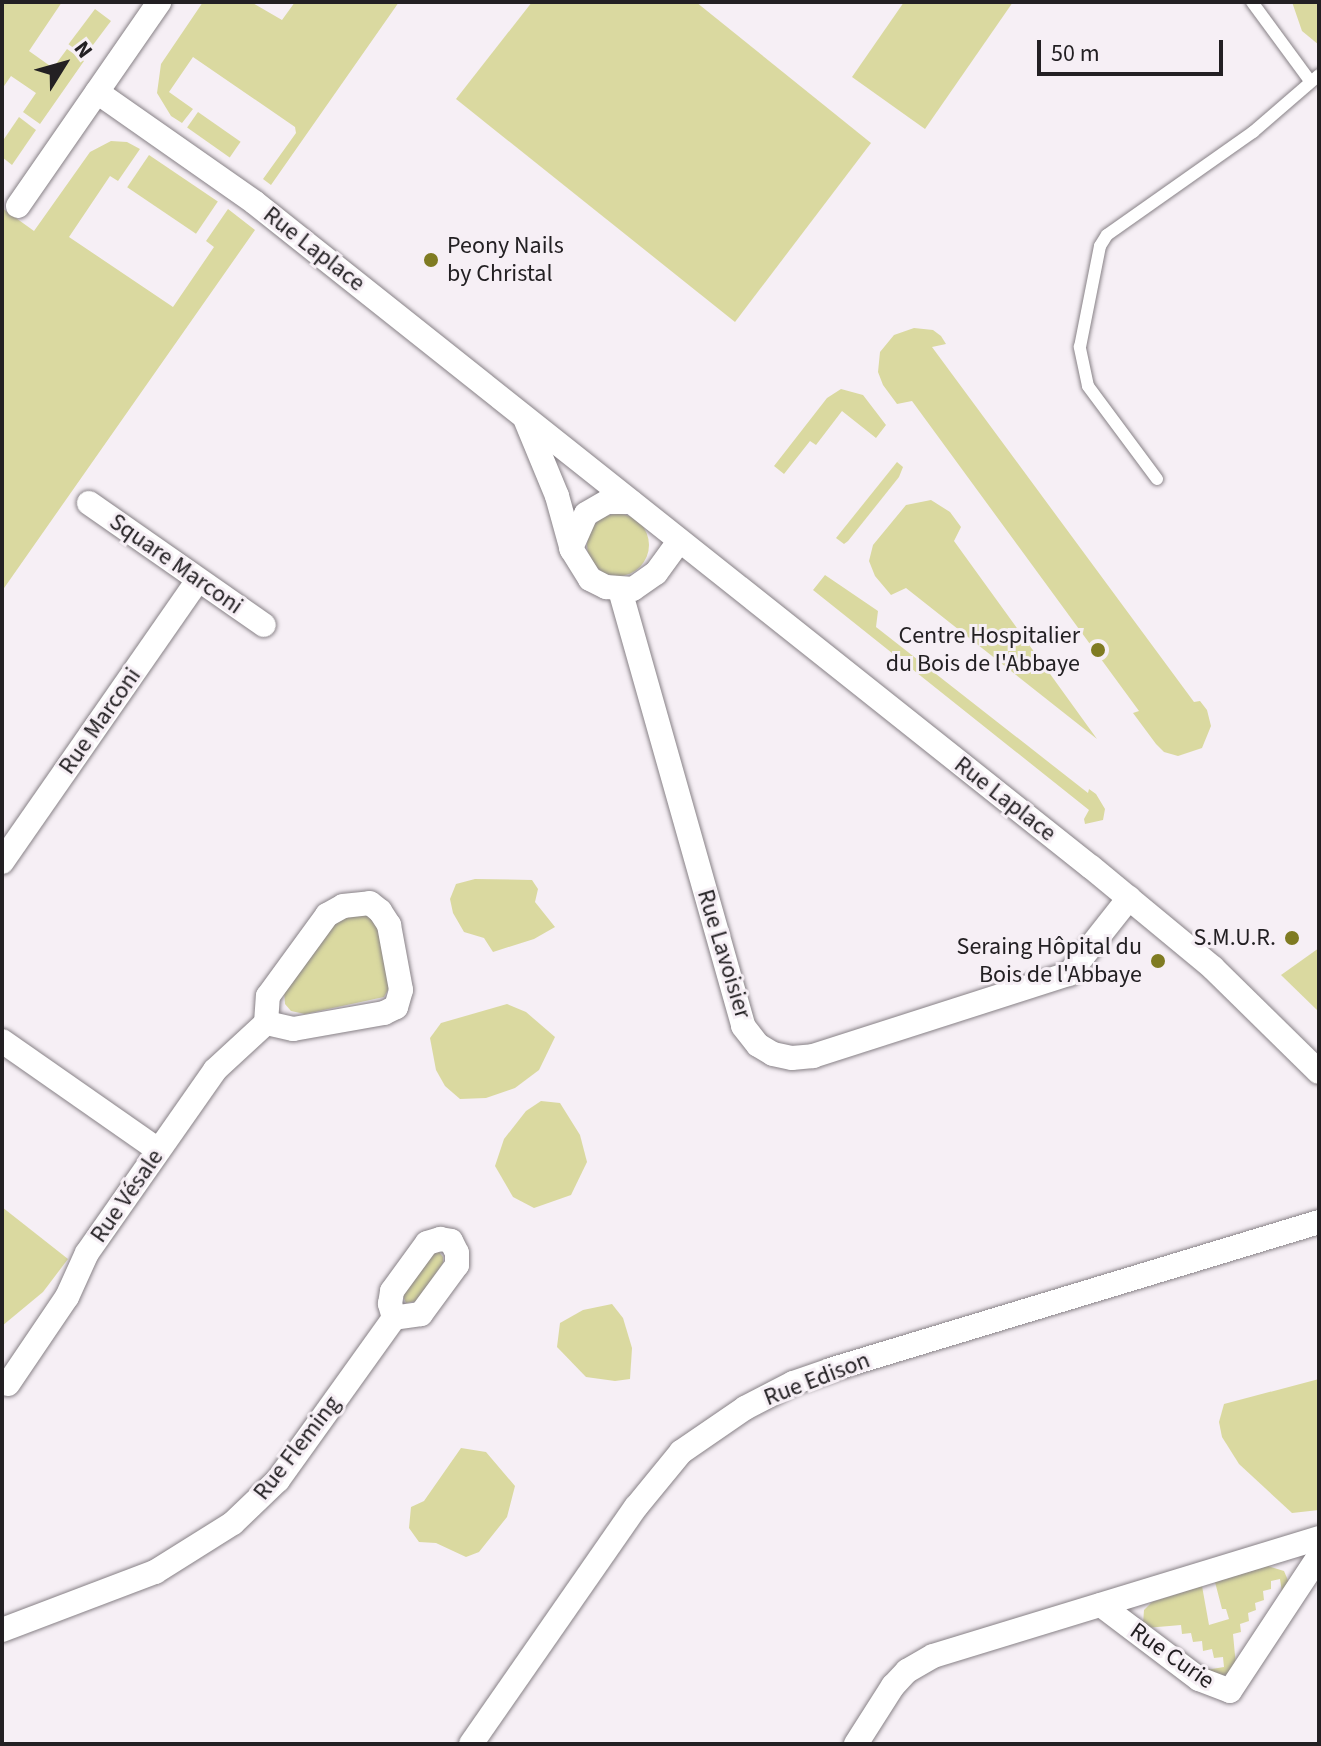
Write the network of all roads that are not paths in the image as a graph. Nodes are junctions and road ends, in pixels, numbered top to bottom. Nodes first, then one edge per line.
1 (159, 2) edge
2 (1252, 2) edge
3 (1315, 78) edge
4 (97, 92) junction
5 (18, 206) dead end
6 (524, 416) junction
7 (1157, 479) dead end
8 (631, 502) junction
9 (89, 503) dead end
10 (679, 541) junction
11 (571, 548) junction
12 (198, 580) junction
13 (620, 590) junction
14 (264, 625) dead end
15 (2, 862) edge
16 (1129, 898) junction
17 (266, 1023) junction
18 (2, 1041) edge
19 (1319, 1072) edge
20 (158, 1150) junction
21 (1316, 1220) edge
22 (394, 1318) dead end
23 (8, 1384) dead end
24 (1319, 1538) edge
25 (1319, 1556) edge
26 (1101, 1605) junction
27 (2, 1630) edge
28 (471, 1744) edge
29 (856, 1744) edge

1 - 4 street
2 - 3 lane
3 - 7 lane
4 - 5 street
4 - 6 street, Rue Laplace
6 - 8 street, Rue Laplace
6 - 11 street, Rue Laplace
8 - 10 street, Rue Laplace
8 - 11 street
9 - 12 street, Square Marconi
10 - 13 street
10 - 16 street, Rue Laplace
11 - 13 street, Rue Laplace
12 - 14 street, Square Marconi
12 - 15 street, Rue Marconi
13 - 16 street, Rue Lavoisier
16 - 19 street, Rue Laplace
17 - 17 street
17 - 20 street, Rue Vésale
18 - 20 street
20 - 23 street, Rue Vésale
21 - 28 street, Rue Edison
22 - 27 street, Rue Fleming
24 - 26 street, Rue Curie
25 - 26 street, Rue Curie
26 - 29 street, Rue Curie

